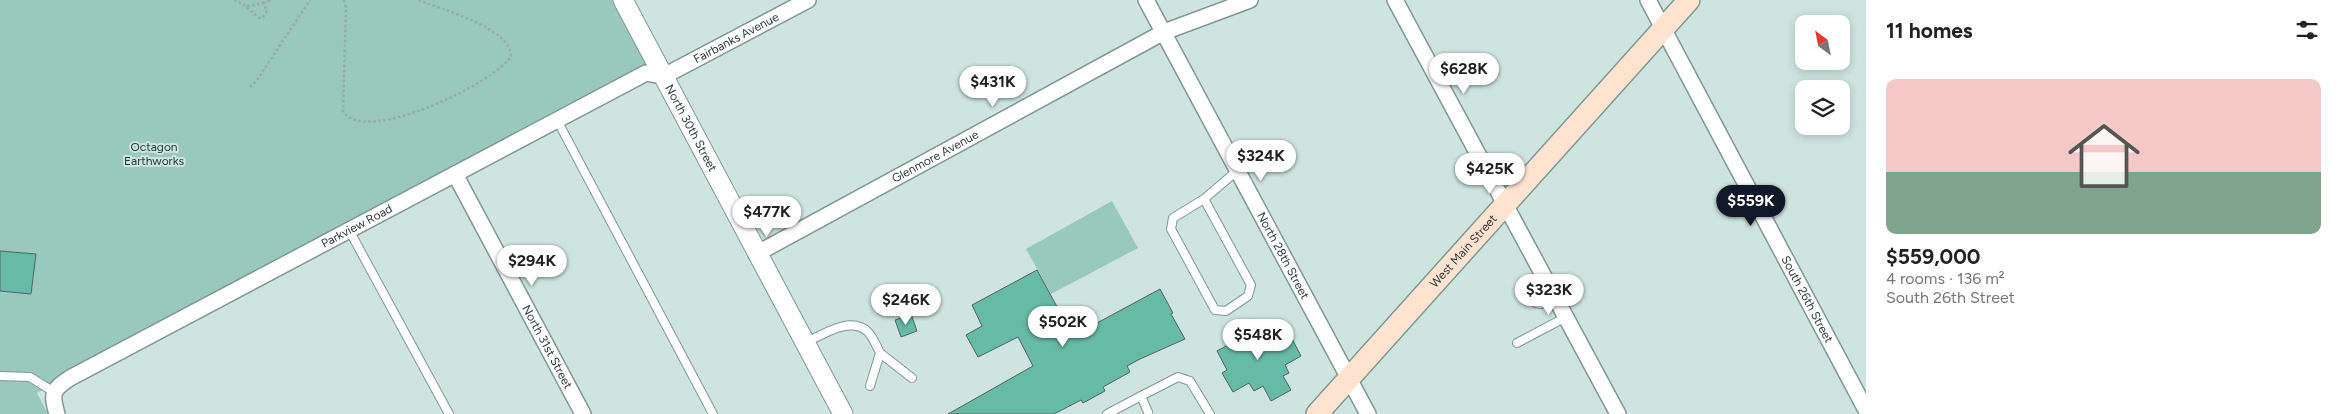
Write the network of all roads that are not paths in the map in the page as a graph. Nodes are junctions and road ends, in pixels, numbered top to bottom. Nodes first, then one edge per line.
1 (623, 0) edge
2 (808, 0) edge
3 (1146, 0) edge
4 (1250, 0) edge
5 (1396, 0) edge
6 (1648, 0) edge
7 (1689, 0) edge
8 (1663, 29) junction
9 (1164, 32) junction
10 (664, 76) junction
11 (557, 120) junction
12 (1238, 170) junction
13 (455, 174) junction
14 (1204, 200) junction
15 (1505, 205) junction
16 (349, 230) junction
17 (756, 254) junction
18 (1531, 292) dead end
19 (1555, 297) junction
20 (1566, 317) junction
21 (805, 343) junction
22 (1516, 343) dead end
23 (880, 353) junction
24 (0, 376) edge
25 (912, 378) dead end
26 (1349, 378) junction
27 (870, 386) dead end
28 (54, 392) junction
29 (1140, 396) junction
30 (1866, 410) edge
31 (1148, 412) dead end
32 (57, 414) edge
33 (449, 414) edge
34 (583, 414) edge
35 (713, 414) edge
36 (843, 414) edge
37 (1107, 414) edge
38 (1210, 414) edge
39 (1317, 414) edge
40 (1368, 414) edge
41 (1618, 414) edge

1 - 10 street, North 30th Street
2 - 10 street, Fairbanks Avenue
3 - 9 street, North 28th Street
4 - 9 street, Glenmore Avenue
5 - 15 street
6 - 8 street, South 26th Street
7 - 8 main road, West Main Street
8 - 15 main road, West Main Street
8 - 30 street, South 26th Street
9 - 12 street, North 28th Street
9 - 17 street, Glenmore Avenue
10 - 11 street, Parkview Road
10 - 17 street, North 30th Street
11 - 13 street, Parkview Road
11 - 35 lane
12 - 14 lane
12 - 26 street, North 28th Street
13 - 16 street, Parkview Road
13 - 34 street, North 31st Street
14 - 14 lane
15 - 19 street
15 - 26 main road, West Main Street
16 - 28 street, Parkview Road
16 - 33 lane
17 - 21 street, North 30th Street
18 - 19 lane
19 - 20 street
20 - 22 lane
20 - 41 street
21 - 23 lane
21 - 36 street, North 30th Street
23 - 25 lane
23 - 27 lane
24 - 28 lane
26 - 39 main road, West Main Street
26 - 40 street, North 28th Street
28 - 32 street
29 - 31 lane
29 - 37 lane
29 - 38 lane

